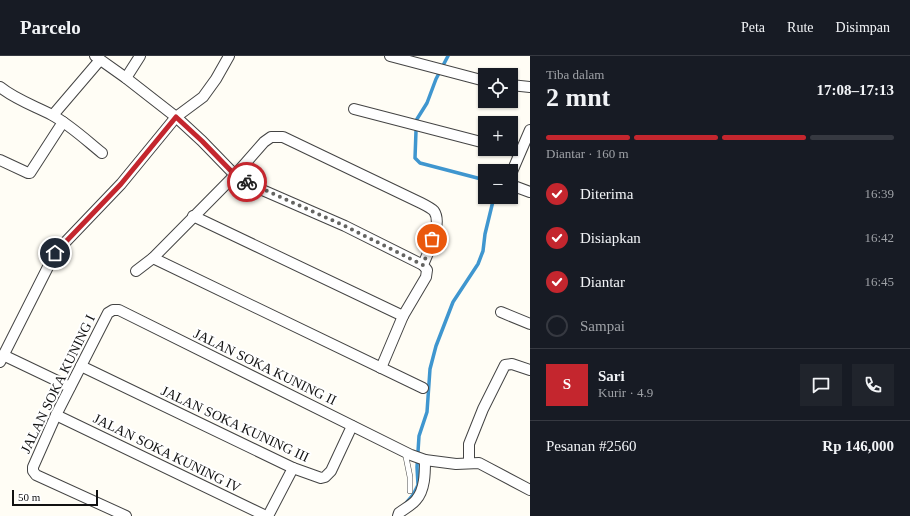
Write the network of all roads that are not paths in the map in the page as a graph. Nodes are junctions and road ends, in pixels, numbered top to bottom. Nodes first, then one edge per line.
1 (140, 56) edge
2 (229, 56) edge
3 (390, 56) edge
4 (97, 58) edge
5 (126, 78) junction
6 (478, 79) edge
7 (518, 86) edge
8 (0, 87) edge
9 (530, 87) edge
10 (354, 109) dead end
11 (53, 115) junction
12 (176, 117) junction
13 (63, 122) junction
14 (530, 130) edge
15 (478, 141) edge
16 (520, 152) joint
17 (102, 153) dead end
18 (0, 160) edge
19 (515, 164) edge
20 (235, 175) junction
21 (518, 188) edge
22 (530, 192) edge
23 (193, 216) junction
24 (153, 258) junction
25 (423, 265) junction
26 (136, 271) dead end
27 (501, 312) dead end
28 (108, 313) joint
29 (403, 316) junction
30 (530, 324) edge
31 (2, 358) edge
32 (81, 366) junction
33 (381, 368) junction
34 (530, 370) edge
35 (70, 387) junction
36 (423, 388) dead end
37 (56, 415) junction
38 (352, 426) junction
39 (415, 456) junction
40 (469, 463) junction
41 (292, 468) junction
42 (530, 490) edge
43 (410, 491) dead end
44 (126, 516) edge
45 (267, 516) edge
46 (398, 516) edge

1 - 5 street
2 - 12 street
3 - 6 street
4 - 5 street
4 - 11 street
5 - 12 street
7 - 9 street
8 - 11 street
10 - 15 street
11 - 13 street
12 - 20 street
12 - 31 street
13 - 17 street
13 - 18 street
14 - 16 street
16 - 19 street
20 - 23 street
20 - 25 street
20 - 25 street
21 - 22 street
23 - 24 street
23 - 29 street
24 - 26 street
24 - 33 street
25 - 29 street
27 - 30 street
28 - 32 street, JALAN SOKA KUNING I
28 - 38 street, JALAN SOKA KUNING II
29 - 33 street
31 - 35 street
32 - 35 street, JALAN SOKA KUNING I
32 - 41 street, JALAN SOKA KUNING III
33 - 36 street
34 - 40 street
35 - 37 street, JALAN SOKA KUNING I
37 - 44 street, JALAN SOKA KUNING I
37 - 45 street, JALAN SOKA KUNING IV
38 - 39 street, JALAN SOKA KUNING II
38 - 41 street, JALAN SOKA KUNING III
39 - 40 street, JALAN SOKA KUNING II
39 - 43 lane
39 - 46 street
40 - 42 street, JALAN SOKA KUNING II
41 - 45 street

